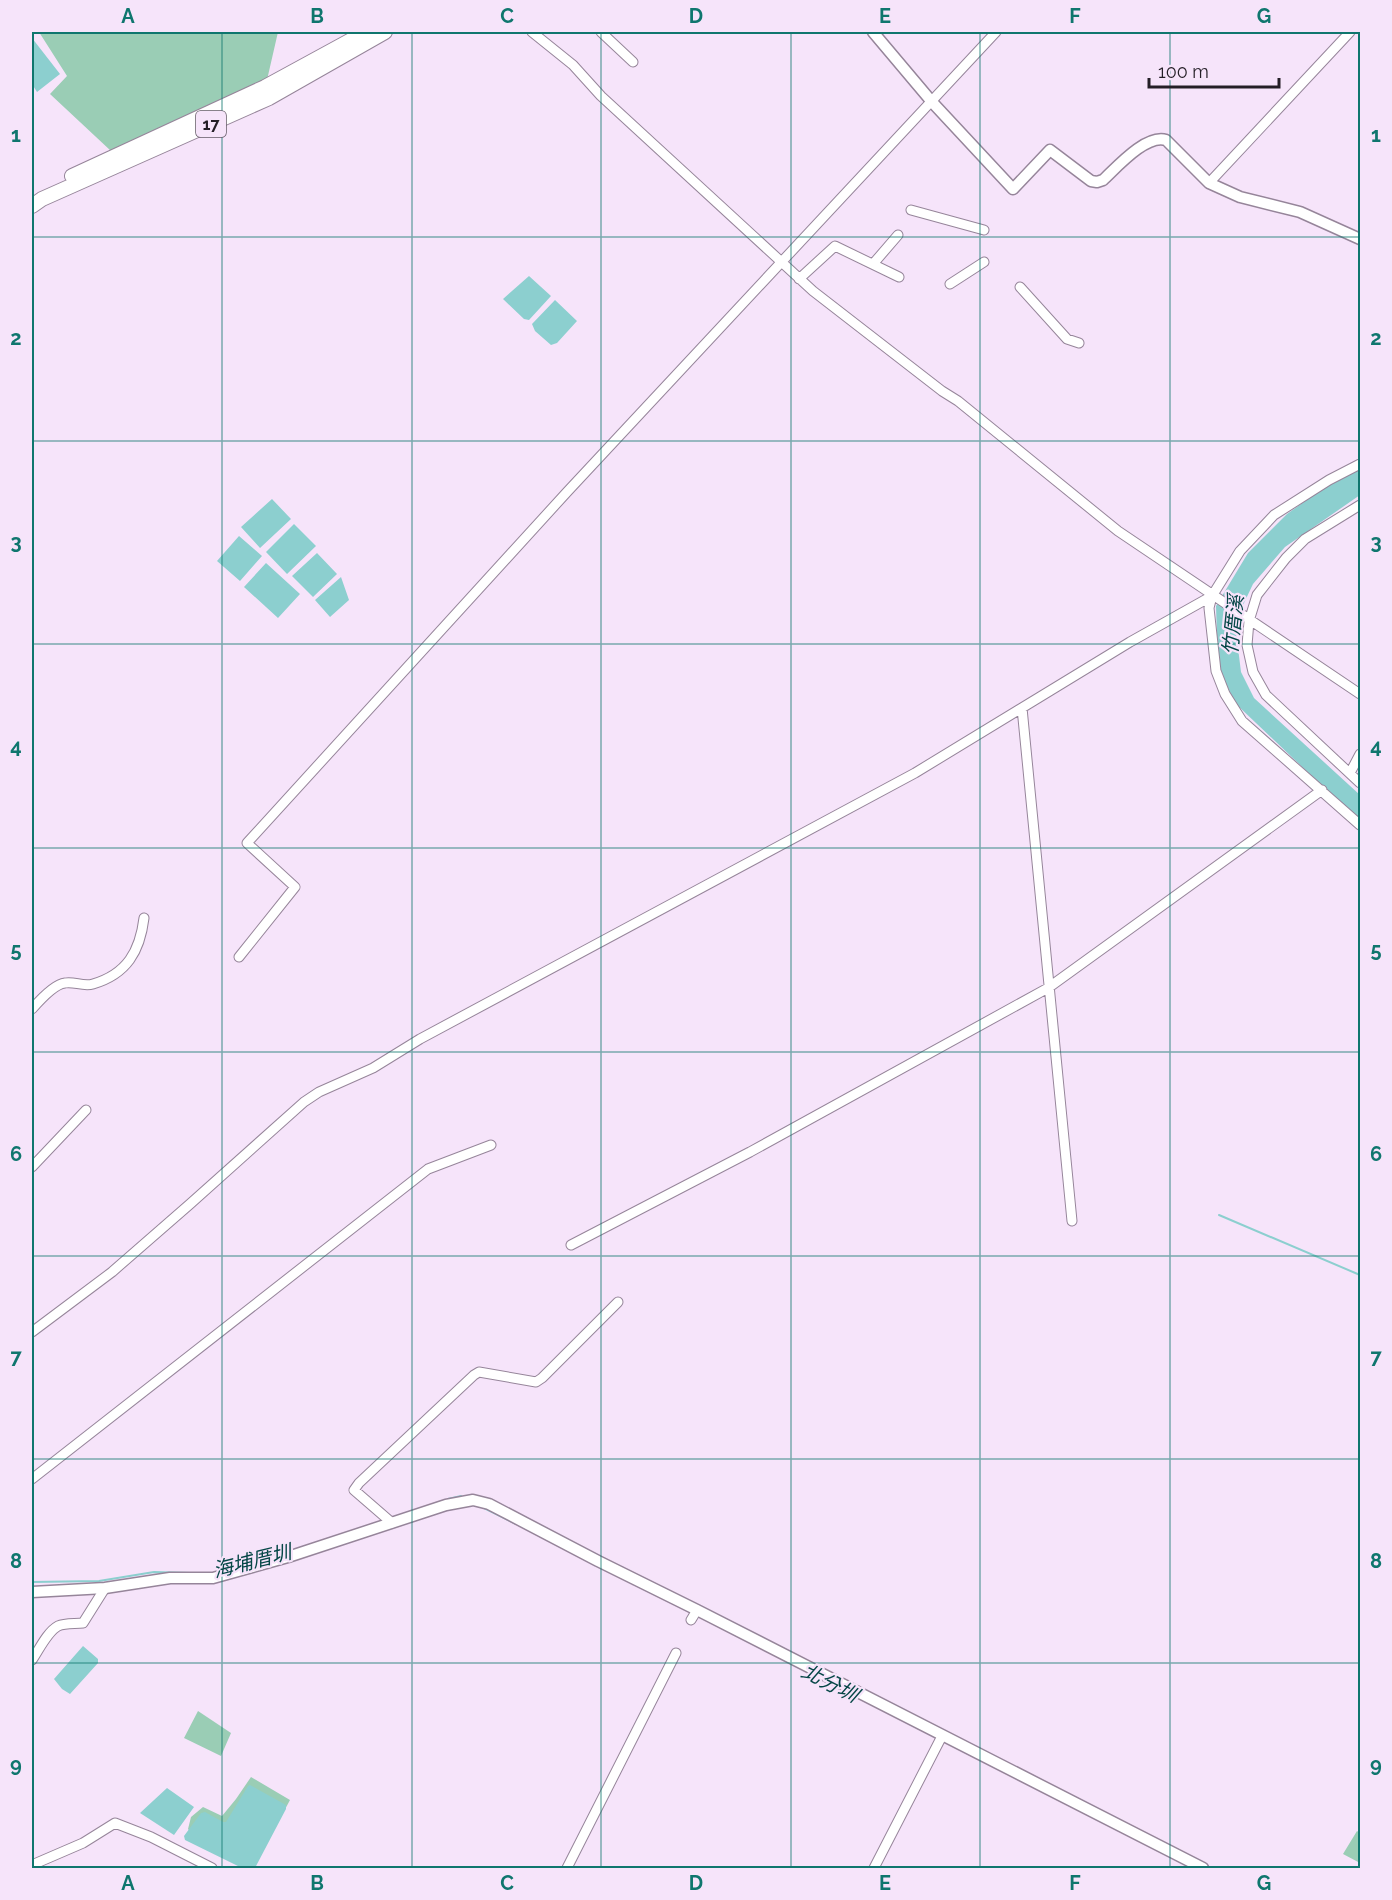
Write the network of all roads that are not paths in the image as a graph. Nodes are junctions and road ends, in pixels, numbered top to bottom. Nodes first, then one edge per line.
1 (366, 32) edge
2 (385, 32) edge
3 (532, 32) edge
4 (601, 32) edge
5 (873, 32) edge
6 (996, 32) edge
7 (1350, 32) edge
8 (633, 62) dead end
9 (932, 102) junction
10 (1209, 183) junction
11 (32, 195) edge
12 (32, 206) edge
13 (911, 210) dead end
14 (984, 230) dead end
15 (898, 235) dead end
16 (1360, 239) edge
17 (984, 262) dead end
18 (781, 263) junction
19 (873, 264) junction
20 (899, 277) dead end
21 (799, 279) junction
22 (950, 284) dead end
23 (1020, 287) dead end
24 (1079, 343) dead end
25 (1360, 464) edge
26 (1360, 504) edge
27 (1212, 596) junction
28 (1249, 621) junction
29 (1360, 694) edge
30 (1022, 708) junction
31 (1360, 754) edge
32 (1350, 773) junction
33 (1360, 783) edge
34 (1322, 790) junction
35 (1360, 825) edge
36 (144, 918) dead end
37 (239, 957) dead end
38 (1048, 988) junction
39 (32, 1009) edge
40 (86, 1110) dead end
41 (492, 1145) dead end
42 (32, 1167) edge
43 (1072, 1221) dead end
44 (571, 1245) dead end
45 (618, 1302) dead end
46 (32, 1332) edge
47 (32, 1479) edge
48 (392, 1523) junction
49 (105, 1588) junction
50 (32, 1592) edge
51 (676, 1653) dead end
52 (32, 1660) edge
53 (940, 1740) junction
54 (32, 1865) edge
55 (212, 1869) edge
56 (567, 1869) edge
57 (874, 1869) edge
58 (1203, 1869) edge

1 - 11 main road, 17
2 - 12 main road, 17
3 - 18 street
4 - 8 street
5 - 9 street
6 - 9 street
7 - 10 street
9 - 10 street
9 - 18 street
10 - 16 street
13 - 14 street
15 - 19 street
17 - 22 street
18 - 21 street
18 - 37 street
19 - 20 street
19 - 21 street
21 - 27 street
23 - 24 street
25 - 27 street
26 - 28 street
27 - 28 street
27 - 30 street
27 - 34 street
28 - 29 street
28 - 32 street
30 - 38 street
30 - 46 street
31 - 32 street
32 - 33 street
34 - 35 street
34 - 38 street
36 - 39 street
38 - 43 street
38 - 44 street
40 - 42 street
41 - 47 street
45 - 48 street
48 - 49 street
48 - 53 street
49 - 50 street
49 - 52 street
51 - 56 street
53 - 57 street
53 - 58 street
54 - 55 street

